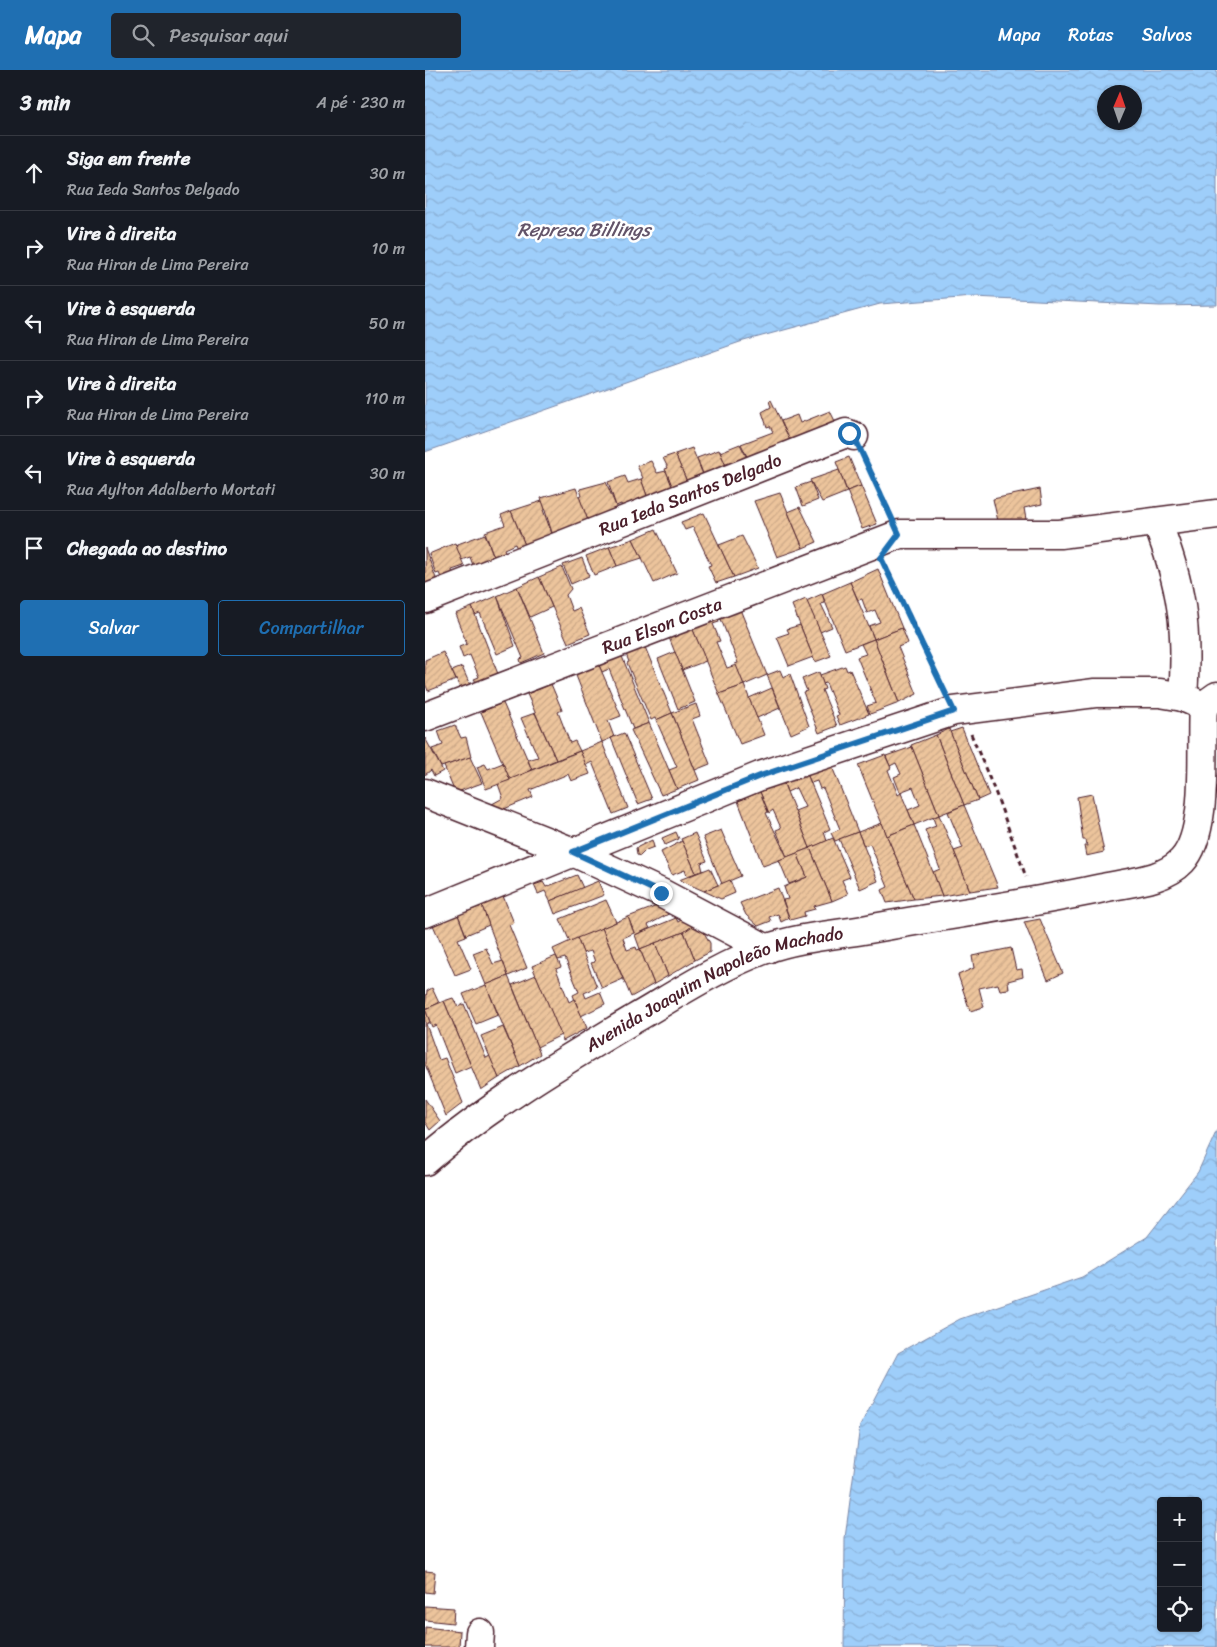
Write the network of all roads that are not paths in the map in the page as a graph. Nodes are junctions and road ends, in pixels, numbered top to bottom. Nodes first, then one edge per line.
1 (854, 436) road end
2 (1217, 514) edge
3 (1157, 522) junction
4 (427, 602) edge
5 (1201, 700) edge
6 (425, 717) edge
7 (425, 793) edge
8 (573, 852) junction
9 (425, 913) edge
10 (767, 949) junction
11 (425, 1162) edge

1 - 4 street, Rua Ieda Santos Delgado
2 - 3 street
3 - 5 street, Avenida Joaquim Napoleão Machado
3 - 6 street, Rua Elson Costa
5 - 8 street
5 - 10 street, Avenida Joaquim Napoleão Machado
7 - 8 street
8 - 9 street
8 - 10 street
10 - 11 street, Avenida Joaquim Napoleão Machado

